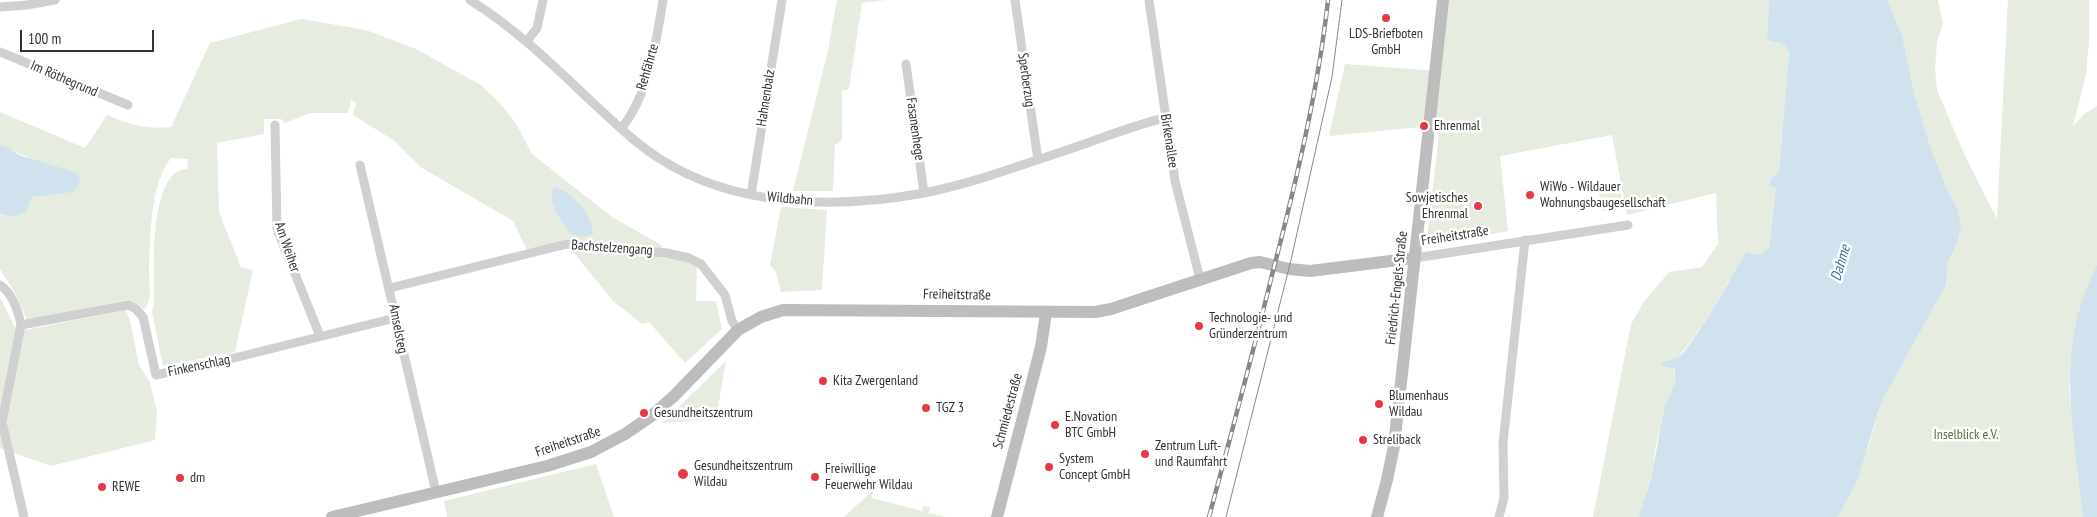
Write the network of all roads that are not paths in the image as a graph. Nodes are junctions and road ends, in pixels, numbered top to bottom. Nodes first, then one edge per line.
1 (56, 0) edge
2 (470, 0) edge
3 (543, 0) edge
4 (663, 0) edge
5 (782, 0) edge
6 (1015, 0) edge
7 (1149, 0) edge
8 (1443, 0) edge
9 (0, 7) edge
10 (527, 41) junction
11 (0, 52) edge
12 (906, 64) dead end
13 (128, 105) dead end
14 (1165, 118) junction
15 (275, 125) dead end
16 (621, 129) junction
17 (1038, 160) junction
18 (360, 165) dead end
19 (924, 193) junction
20 (751, 195) junction
21 (1628, 225) dead end
22 (1525, 240) junction
23 (1415, 258) junction
24 (1200, 279) junction
25 (0, 285) edge
26 (390, 288) junction
27 (1046, 312) junction
28 (395, 318) junction
29 (21, 324) junction
30 (738, 330) junction
31 (320, 336) junction
32 (436, 492) junction
33 (24, 517) edge
34 (332, 517) edge
35 (997, 517) edge
36 (1377, 517) edge
37 (1499, 517) edge

1 - 9 street
2 - 10 street, Wildbahn
3 - 10 street
4 - 16 street, Rehfährte
5 - 20 street, Hahnenbalz
6 - 17 street, Sperberzug
7 - 14 street, Birkenallee
8 - 23 street, Friedrich-Engels-Straße
10 - 16 street, Wildbahn
11 - 13 street, Im Röthegrund
12 - 19 street, Fasanenhege
14 - 17 street, Wildbahn
14 - 24 street, Birkenallee
15 - 31 street, Am Weiher
16 - 20 street, Wildbahn
17 - 19 street, Wildbahn
18 - 26 street, Amselsteg
19 - 20 street, Wildbahn
21 - 22 street, Freiheitstraße
22 - 23 street, Freiheitstraße
22 - 37 street
23 - 24 street, Freiheitstraße
23 - 36 street, Friedrich-Engels-Straße
24 - 27 street, Freiheitstraße
25 - 29 street
26 - 28 street, Amselsteg
26 - 30 street, Bachstelzengang
27 - 30 street, Freiheitstraße
27 - 35 street, Schmiedestraße
28 - 31 street, Finkenschlag
28 - 32 street, Amselsteg
29 - 31 street, Finkenschlag
29 - 33 street
30 - 32 street, Freiheitstraße
32 - 34 street, Freiheitstraße

